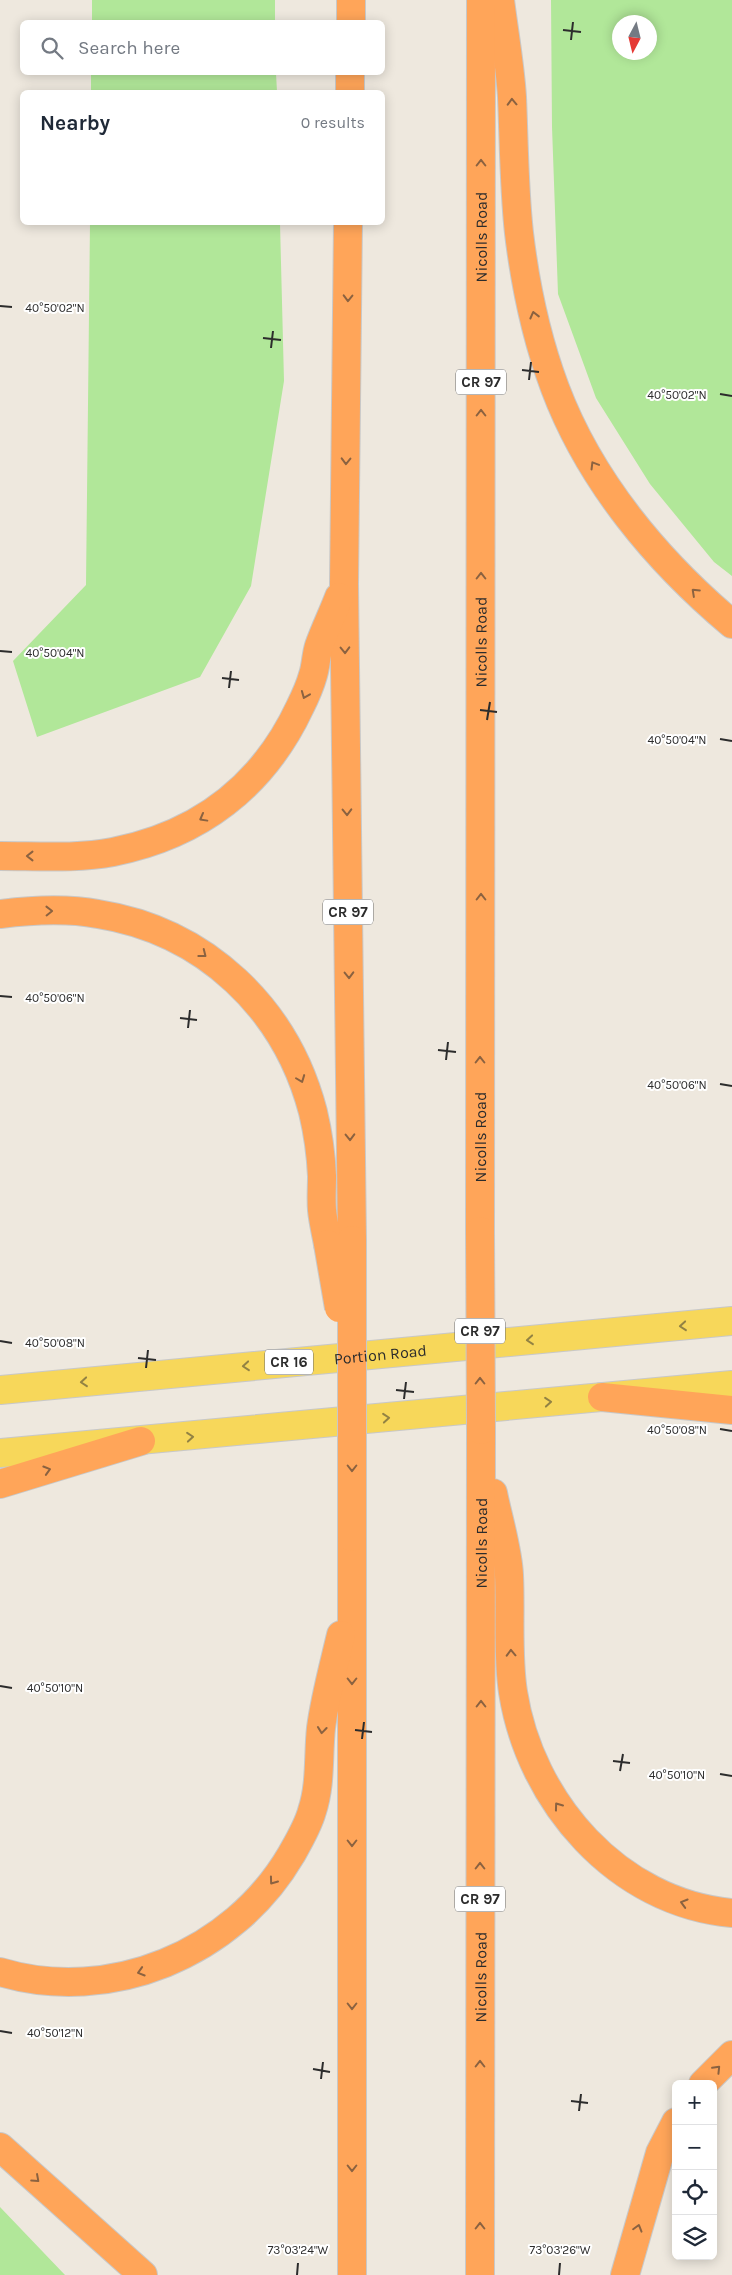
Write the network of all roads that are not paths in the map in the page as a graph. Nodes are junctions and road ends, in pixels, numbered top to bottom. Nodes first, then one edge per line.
1 (351, 0) edge
2 (481, 0) edge
3 (500, 0) edge
4 (351, 20) edge
5 (350, 75) edge
6 (350, 90) edge
7 (348, 225) edge
8 (344, 584) junction
9 (732, 624) edge
10 (0, 856) edge
11 (0, 914) edge
12 (340, 1242) junction
13 (732, 1321) edge
14 (732, 1385) edge
15 (0, 1390) edge
16 (602, 1397) junction
17 (732, 1410) edge
18 (141, 1441) junction
19 (0, 1453) edge
20 (0, 1484) edge
21 (490, 1523) junction
22 (352, 1580) junction
23 (732, 1913) edge
24 (0, 1972) edge
25 (732, 2056) edge
26 (708, 2080) edge
27 (674, 2125) edge
28 (0, 2147) edge
29 (143, 2275) edge
30 (352, 2275) edge
31 (480, 2275) edge
32 (625, 2275) edge

1 - 4 highway
21 -> 2 highway, Nicolls Road / CR 97, bridge
9 -> 3 highway
5 - 6 highway
7 -> 8 highway, CR 97
8 -> 10 highway
8 -> 12 highway, CR 97
11 -> 12 highway
12 -> 22 highway, bridge
13 -> 15 main road, Portion Road / CR 16
14 - 16 main road
16 - 17 highway
18 -> 16 main road
18 - 19 main road
20 -> 18 highway
23 -> 21 highway
31 -> 21 highway, Nicolls Road / CR 97
22 -> 24 highway
22 -> 30 highway
26 -> 25 highway
32 -> 27 highway
28 -> 29 highway

